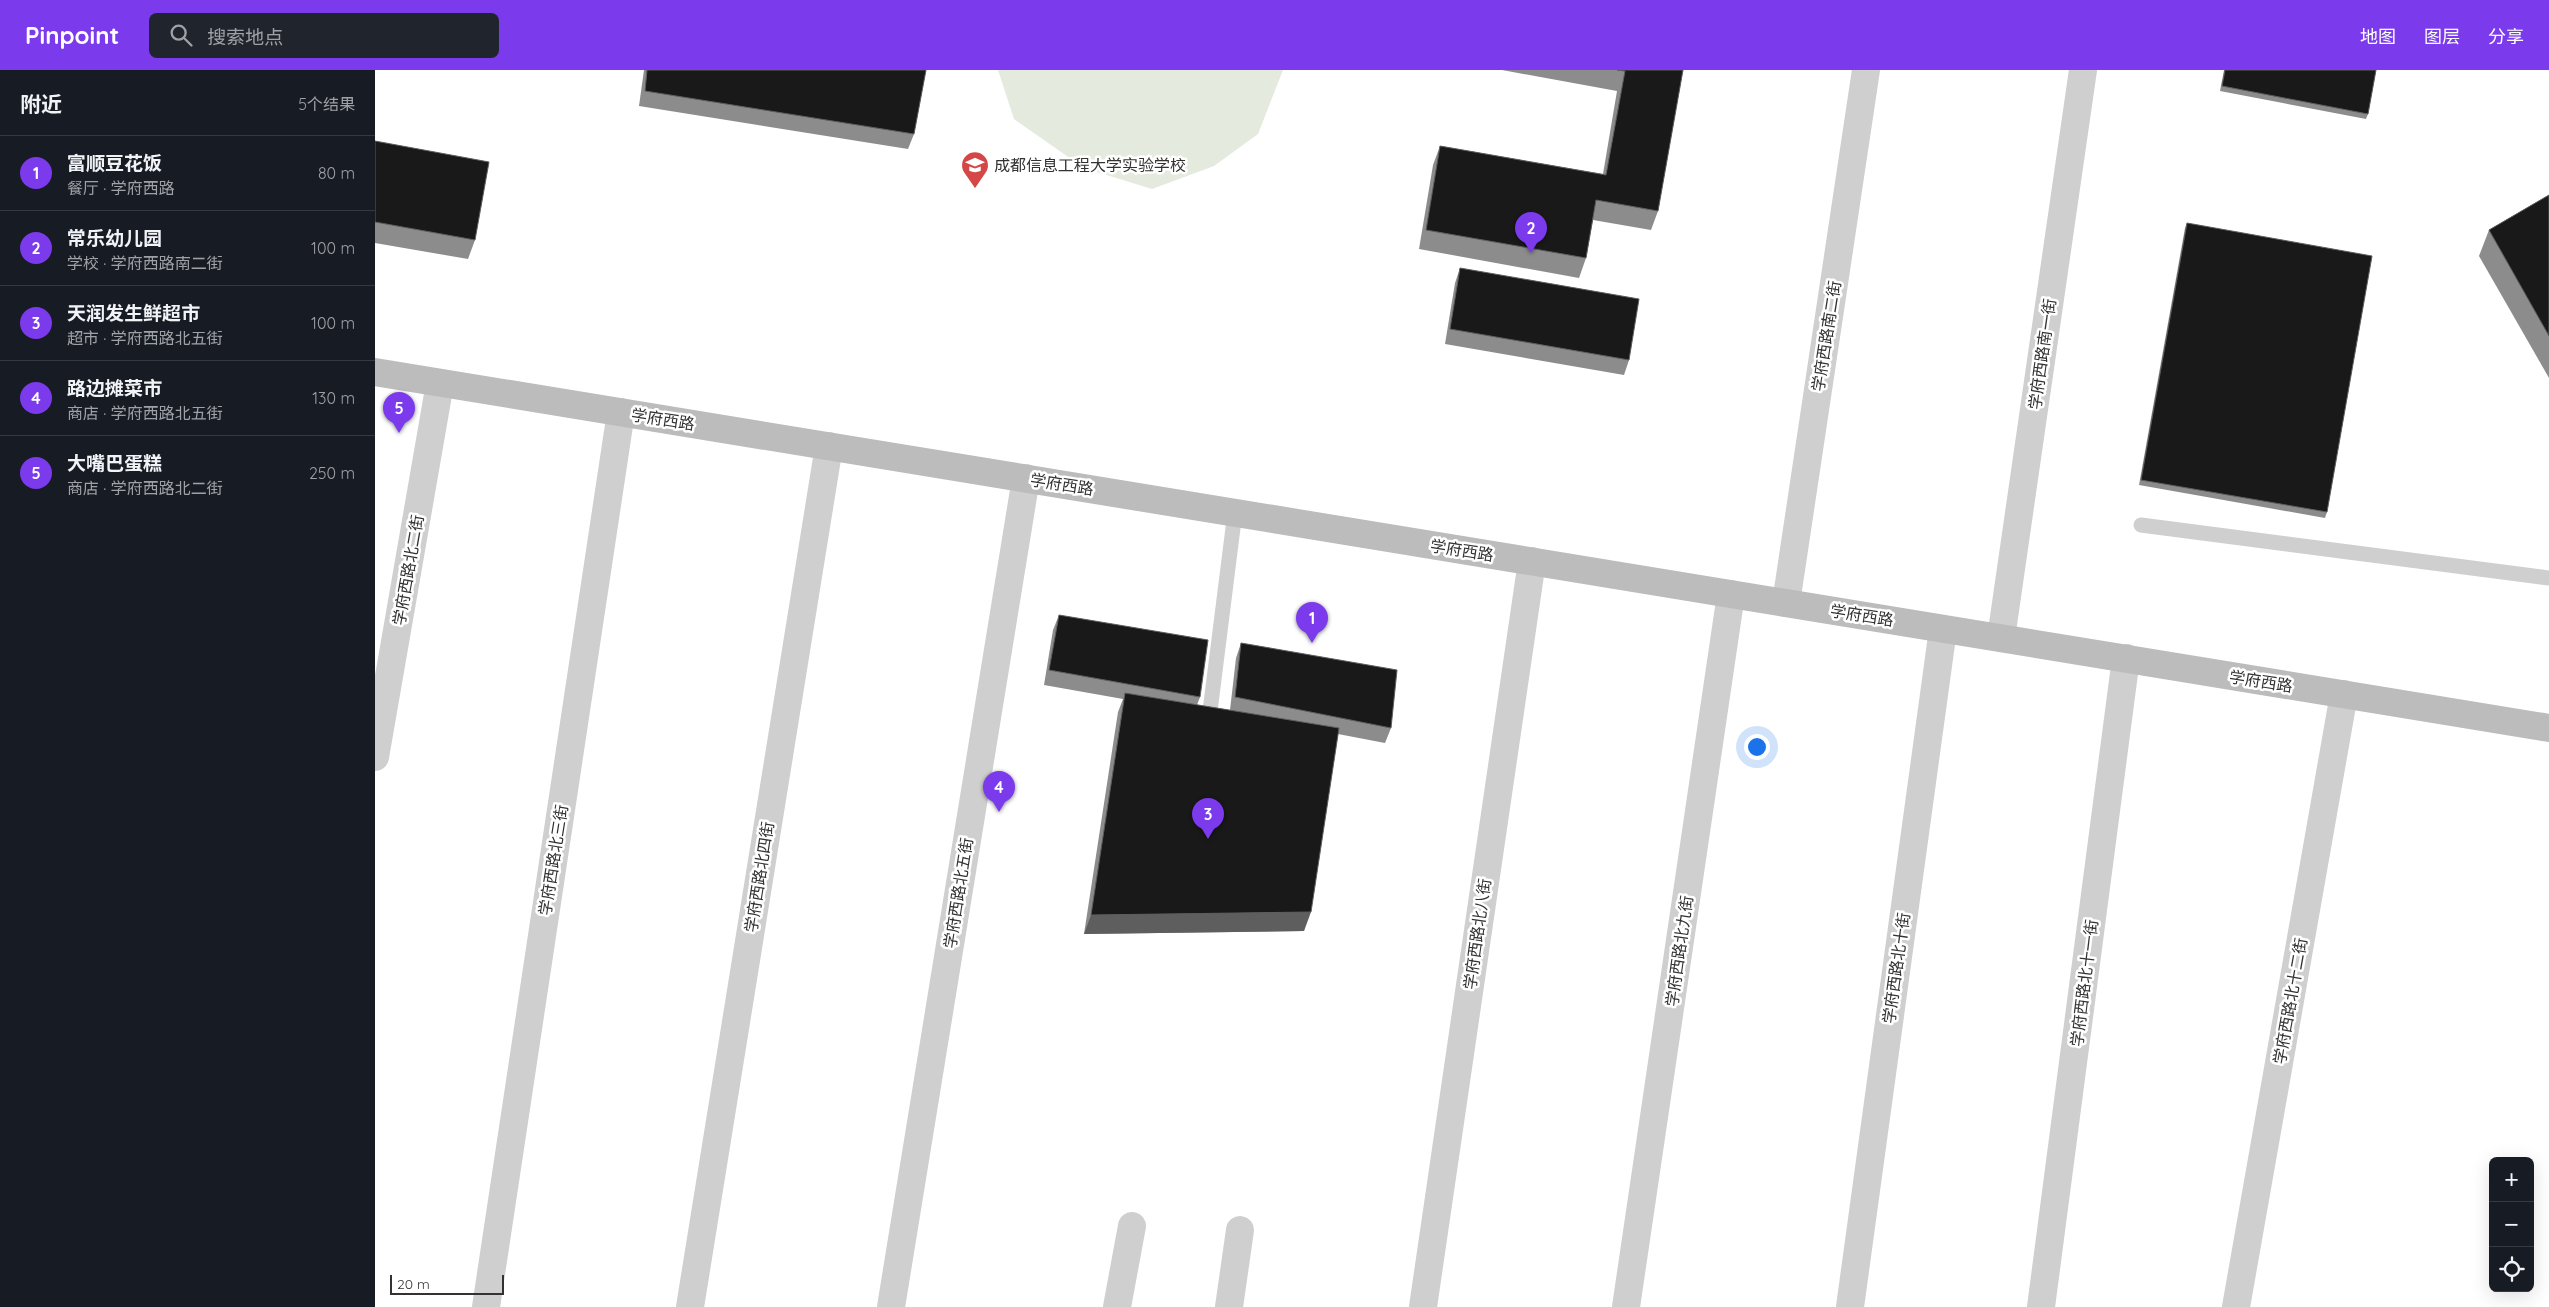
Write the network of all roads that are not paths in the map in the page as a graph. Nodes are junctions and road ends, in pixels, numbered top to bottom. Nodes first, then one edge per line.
1 (1866, 70) edge
2 (2083, 70) edge
3 (375, 372) edge
4 (440, 383) junction
5 (621, 412) junction
6 (829, 446) junction
7 (1026, 478) junction
8 (1235, 512) junction
9 (2141, 525) dead end
10 (1532, 561) junction
11 (2549, 578) edge
12 (1731, 594) junction
13 (1786, 603) junction
14 (1943, 629) junction
15 (2001, 638) junction
16 (2126, 658) junction
17 (2344, 694) junction
18 (1208, 727) edge
19 (2549, 728) edge
20 (375, 758) edge
21 (1132, 1226) dead end
22 (1240, 1230) dead end
23 (486, 1307) edge
24 (690, 1307) edge
25 (891, 1307) edge
26 (1117, 1307) edge
27 (1229, 1307) edge
28 (1423, 1307) edge
29 (1627, 1307) edge
30 (1849, 1307) edge
31 (2041, 1307) edge
32 (2236, 1307) edge

1 - 13 street, 学府西路南二街
2 - 15 street, 学府西路南一街
3 - 4 street, 学府西路
4 - 5 street, 学府西路
4 - 20 street, 学府西路北二街
5 - 6 street, 学府西路
5 - 23 street, 学府西路北三街
6 - 7 street, 学府西路
6 - 24 street, 学府西路北四街
7 - 8 street, 学府西路
7 - 25 street, 学府西路北五街
8 - 10 street, 学府西路
8 - 18 lane
9 - 11 lane
10 - 12 street, 学府西路
10 - 28 street, 学府西路北八街
12 - 13 street, 学府西路
12 - 29 street, 学府西路北九街
13 - 14 street, 学府西路
14 - 15 street, 学府西路
14 - 30 street, 学府西路北十街
15 - 16 street, 学府西路
16 - 17 street, 学府西路
16 - 31 street, 学府西路北十一街
17 - 19 street, 学府西路
17 - 32 street, 学府西路北十二街
21 - 26 street
22 - 27 street

